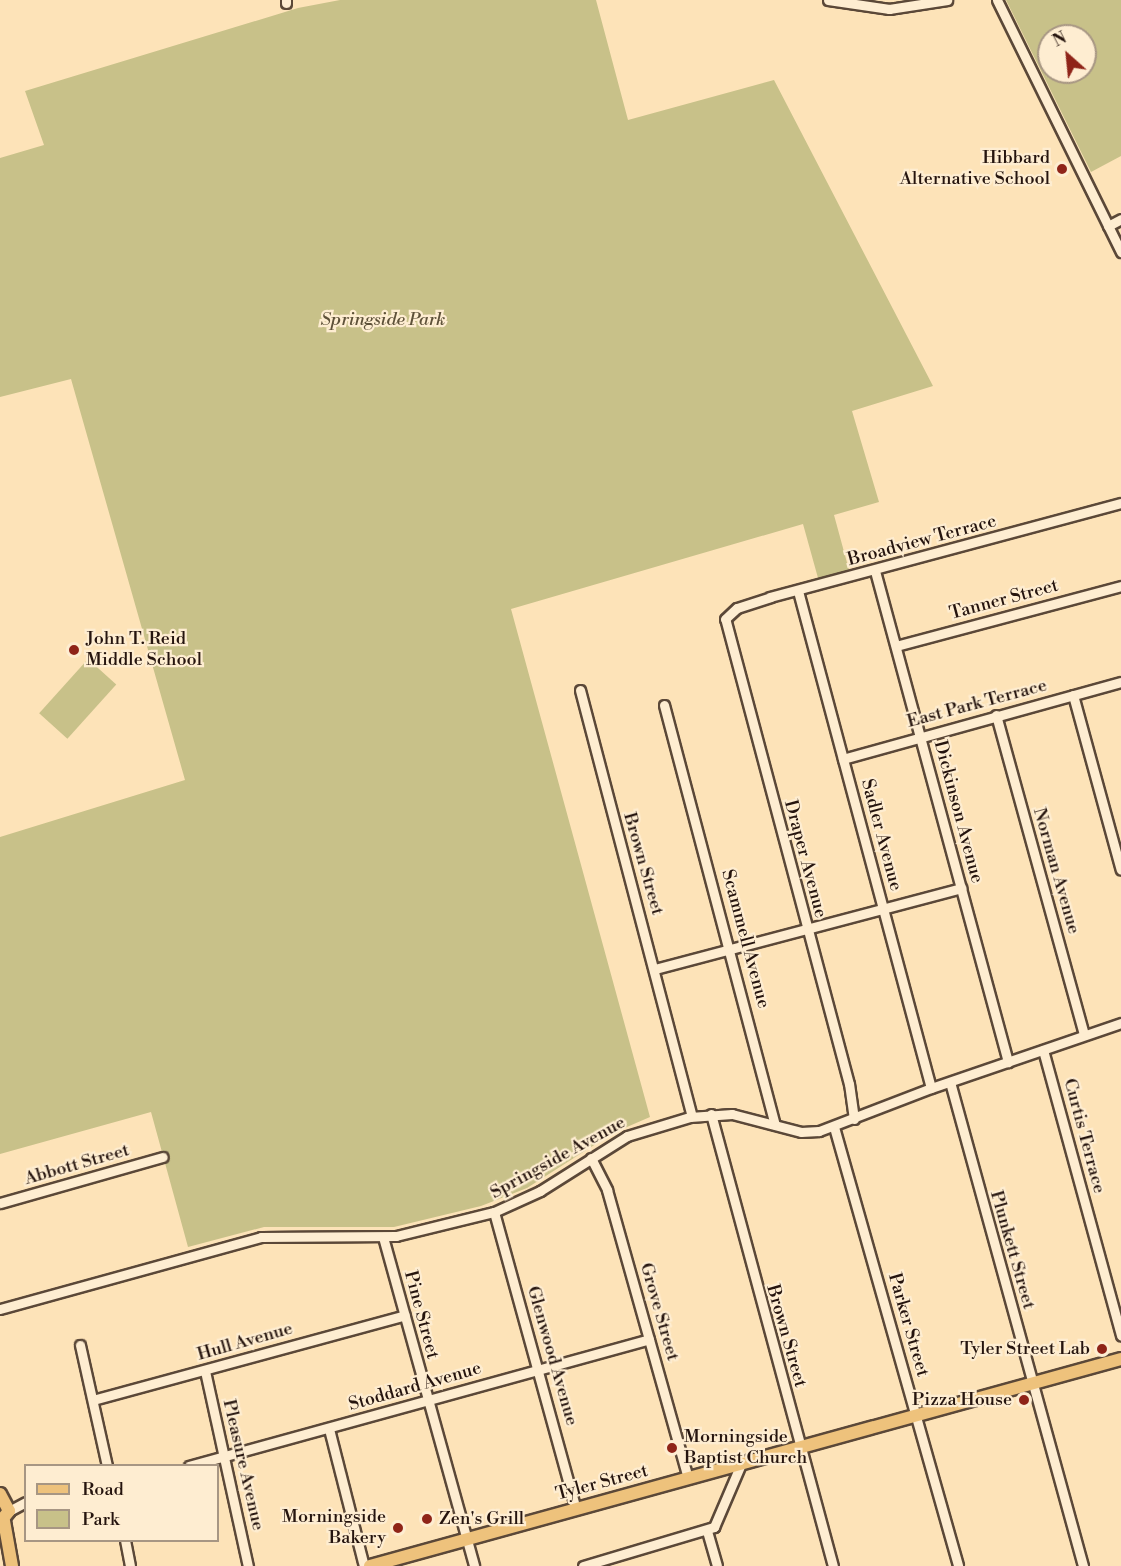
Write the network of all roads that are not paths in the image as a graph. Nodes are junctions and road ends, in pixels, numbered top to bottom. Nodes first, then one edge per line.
1 (828, 0) edge
2 (900, 0) edge
3 (941, 0) edge
4 (997, 0) edge
5 (889, 9) junction
6 (1121, 219) edge
7 (1108, 226) junction
8 (1121, 252) edge
9 (1121, 503) edge
10 (875, 570) junction
11 (1121, 586) edge
12 (798, 591) junction
13 (733, 611) joint
14 (896, 646) junction
15 (1121, 682) edge
16 (580, 690) dead end
17 (1073, 695) junction
18 (664, 705) dead end
19 (996, 716) junction
20 (921, 737) junction
21 (843, 759) junction
22 (1118, 845) edge
23 (1121, 870) edge
24 (961, 888) junction
25 (883, 907) junction
26 (806, 928) junction
27 (731, 950) junction
28 (655, 969) junction
29 (1121, 1023) edge
30 (1084, 1035) junction
31 (1043, 1050) junction
32 (1008, 1062) junction
33 (950, 1082) junction
34 (931, 1088) junction
35 (711, 1114) junction
36 (692, 1116) junction
37 (854, 1119) junction
38 (775, 1125) junction
39 (834, 1127) junction
40 (163, 1157) dead end
41 (591, 1158) junction
42 (0, 1203) edge
43 (494, 1212) junction
44 (383, 1237) junction
45 (0, 1309) edge
46 (405, 1315) junction
47 (1121, 1336) edge
48 (649, 1339) junction
49 (80, 1345) dead end
50 (1121, 1359) edge
51 (537, 1370) junction
52 (206, 1371) junction
53 (1034, 1384) junction
54 (93, 1400) junction
55 (427, 1401) junction
56 (916, 1416) junction
57 (329, 1429) junction
58 (800, 1447) junction
59 (223, 1457) junction
60 (107, 1464) edge
61 (197, 1464) edge
62 (741, 1464) junction
63 (688, 1478) junction
64 (24, 1502) edge
65 (576, 1509) junction
66 (3, 1514) edge
67 (707, 1531) junction
68 (466, 1540) junction
69 (125, 1542) edge
70 (11, 1562) edge
71 (614, 1562) edge
72 (130, 1566) edge
73 (248, 1566) edge
74 (364, 1566) edge
75 (370, 1566) edge
76 (474, 1566) edge
77 (583, 1566) edge
78 (717, 1566) edge
79 (833, 1566) edge
80 (958, 1566) edge
81 (1083, 1566) edge

1 - 5 street
2 - 5 street
3 - 5 street
4 - 7 street
6 - 7 street
7 - 8 street
9 - 10 street, Broadview Terrace
10 - 12 street, Broadview Terrace
10 - 14 street, Dickinson Avenue
11 - 14 street, Tanner Street
12 - 13 street, Broadview Terrace
12 - 21 street, Sadler Avenue
13 - 26 street, Draper Avenue
14 - 20 street, Dickinson Avenue
15 - 17 street, East Park Terrace
16 - 28 street, Brown Street
17 - 19 street, East Park Terrace
17 - 22 street
18 - 27 street, Scammell Avenue
19 - 20 street, East Park Terrace
19 - 30 street, Norman Avenue
20 - 21 street, East Park Terrace
20 - 24 street, Dickinson Avenue
21 - 25 street, Sadler Avenue
22 - 23 street
24 - 25 street
24 - 32 street, Dickinson Avenue
25 - 26 street
25 - 34 street, Sadler Avenue
26 - 27 street
26 - 37 street, Draper Avenue
27 - 28 street
27 - 38 street, Scammell Avenue
28 - 36 street, Brown Street
29 - 30 street, Springside Avenue
30 - 31 street, Springside Avenue
31 - 32 street, Springside Avenue
31 - 47 street, Curtis Terrace
32 - 33 street, Springside Avenue
33 - 34 street, Springside Avenue
33 - 53 street, Plunkett Street
34 - 37 street, Springside Avenue
35 - 36 street, Springside Avenue
35 - 38 street, Springside Avenue
35 - 58 street, Brown Street
36 - 41 street, Springside Avenue
37 - 39 street, Springside Avenue
38 - 39 street, Springside Avenue
39 - 56 street, Parker Street
40 - 42 street, Abbott Street
41 - 43 street, Springside Avenue
41 - 48 street, Grove Street
43 - 44 street, Springside Avenue
43 - 51 street, Glenwood Avenue
44 - 45 street, Springside Avenue
44 - 46 street, Pine Street
46 - 52 street, Hull Avenue
46 - 55 street, Pine Street
48 - 51 street, Stoddard Avenue
48 - 63 street, Grove Street
49 - 54 street
50 - 53 main road, Tyler Street
51 - 55 street, Stoddard Avenue
51 - 65 street, Glenwood Avenue
52 - 54 street, Hull Avenue
52 - 59 street, Pleasure Avenue
53 - 56 main road, Tyler Street
53 - 81 street, Plunkett Street
54 - 60 street
55 - 57 street, Stoddard Avenue
55 - 68 street, Pine Street
56 - 58 main road, Tyler Street
56 - 80 street, Parker Street
57 - 59 street, Stoddard Avenue
57 - 74 street
58 - 62 main road, Tyler Street
58 - 79 street, Brown Street
59 - 61 street, Stoddard Avenue
59 - 73 street, Pleasure Avenue
62 - 63 main road, Tyler Street
62 - 67 street
63 - 65 main road, Tyler Street
64 - 66 street
65 - 68 main road, Tyler Street
66 - 70 main road
67 - 71 street
67 - 78 street
68 - 75 main road, Tyler Street
68 - 76 street, Pine Street
69 - 72 street
71 - 77 street

